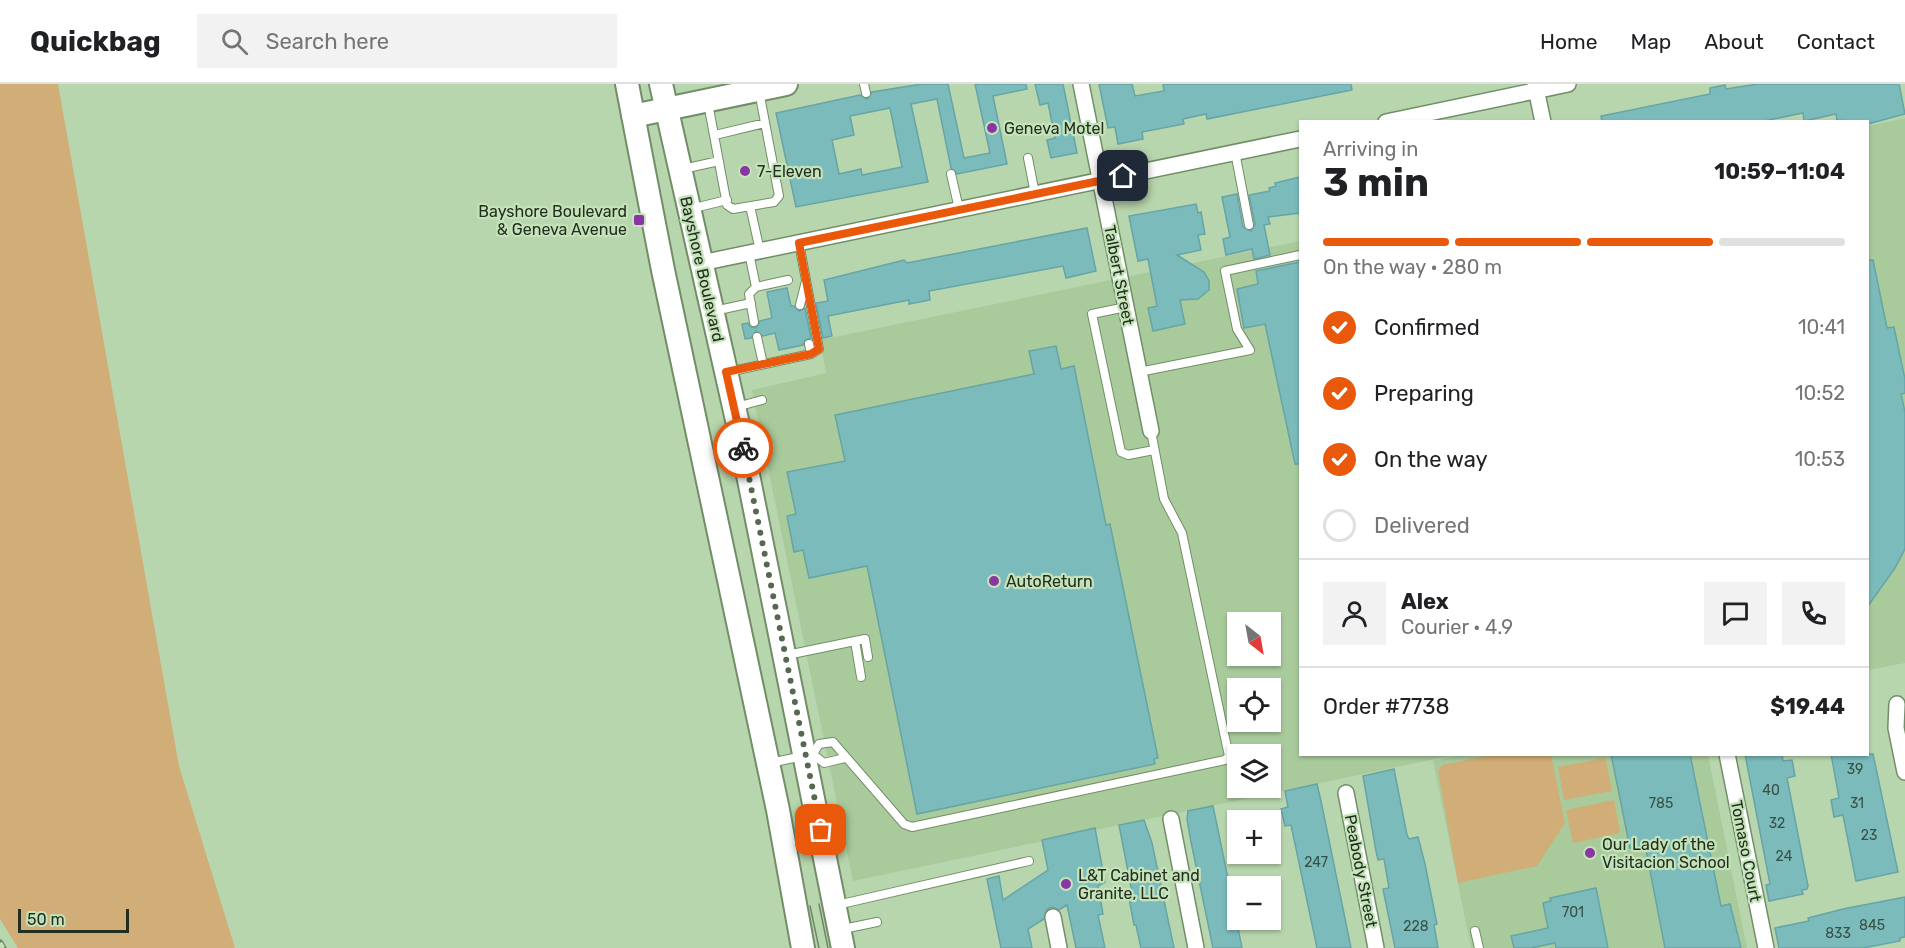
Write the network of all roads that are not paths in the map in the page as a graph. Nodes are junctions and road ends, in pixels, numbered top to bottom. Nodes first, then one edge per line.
1 (661, 84) edge
2 (786, 84) edge
3 (864, 84) edge
4 (1081, 84) edge
5 (1568, 84) edge
6 (634, 85) edge
7 (1536, 87) edge
8 (759, 90) junction
9 (866, 93) dead end
10 (707, 100) junction
11 (667, 109) junction
12 (633, 116) junction
13 (1395, 120) edge
14 (1543, 120) edge
15 (765, 123) junction
16 (715, 135) junction
17 (1299, 139) edge
18 (1235, 153) junction
19 (1028, 158) dead end
20 (719, 161) junction
21 (680, 170) junction
22 (951, 174) dead end
23 (1101, 180) junction
24 (1035, 194) junction
25 (727, 200) junction
26 (750, 206) junction
27 (689, 209) junction
28 (959, 209) junction
29 (1249, 225) dead end
30 (799, 243) junction
31 (754, 252) junction
32 (1299, 255) edge
33 (701, 263) junction
34 (788, 280) dead end
35 (806, 281) junction
36 (756, 287) junction
37 (751, 303) junction
38 (800, 305) dead end
39 (1126, 307) junction
40 (712, 312) junction
41 (754, 322) dead end
42 (757, 337) dead end
43 (809, 344) dead end
44 (811, 354) junction
45 (763, 364) junction
46 (726, 372) junction
47 (1139, 372) junction
48 (762, 400) dead end
49 (734, 407) junction
50 (1151, 431) joint
51 (1154, 450) junction
52 (855, 641) junction
53 (786, 655) junction
54 (868, 657) dead end
55 (861, 677) dead end
56 (1897, 704) dead end
57 (810, 755) junction
58 (1727, 756) edge
59 (845, 758) junction
60 (768, 763) junction
61 (1905, 772) edge
62 (1346, 793) dead end
63 (1171, 819) dead end
64 (1029, 861) dead end
65 (835, 905) junction
66 (1053, 917) dead end
67 (877, 922) dead end
68 (1475, 932) dead end
69 (842, 939) edge
70 (803, 948) edge
71 (1059, 948) edge
72 (1196, 948) edge
73 (1376, 948) edge
74 (1479, 948) edge
75 (1766, 948) edge

1 - 11 main road, Bayshore Boulevard
2 - 8 main road
3 - 9 lane
4 - 23 street, Talbert Street
5 - 7 street
6 - 12 main road
7 - 13 street
7 - 14 street
8 - 10 main road
8 - 15 lane
10 - 11 main road
10 - 16 lane
11 - 12 main road
11 - 21 main road, Bayshore Boulevard
12 - 60 main road
15 - 16 lane
15 - 26 lane
16 - 20 lane
17 - 18 street
18 - 23 street
18 - 29 lane
19 - 24 lane
20 - 21 lane
20 - 25 lane
21 - 27 main road, Bayshore Boulevard
22 - 28 lane
23 - 24 street
23 - 39 street, Talbert Street
24 - 28 street
25 - 26 lane
25 - 27 lane
26 - 31 lane
27 - 33 main road, Bayshore Boulevard
28 - 30 street
30 - 31 street
30 - 35 lane
31 - 33 street
31 - 36 lane
32 - 47 lane
33 - 40 main road, Bayshore Boulevard
34 - 36 lane
35 - 38 lane
35 - 44 lane
36 - 37 lane
37 - 40 lane
37 - 41 lane
39 - 47 street, Talbert Street
39 - 51 lane
40 - 46 main road, Bayshore Boulevard
42 - 45 lane
43 - 44 lane
44 - 45 lane
45 - 46 lane
46 - 49 main road, Bayshore Boulevard
47 - 50 street, Talbert Street
48 - 49 lane
49 - 53 main road, Bayshore Boulevard
50 - 51 lane
51 - 59 lane
52 - 53 lane
52 - 54 lane
52 - 55 lane
53 - 57 main road, Bayshore Boulevard
56 - 61 street
57 - 59 lane
57 - 59 lane
57 - 60 lane
57 - 65 main road, Bayshore Boulevard
58 - 75 street, Tomaso Court
60 - 70 main road
62 - 73 street, Peabody Street
63 - 72 street
64 - 65 lane
65 - 69 main road, Bayshore Boulevard
66 - 71 street
67 - 69 lane
68 - 74 lane

